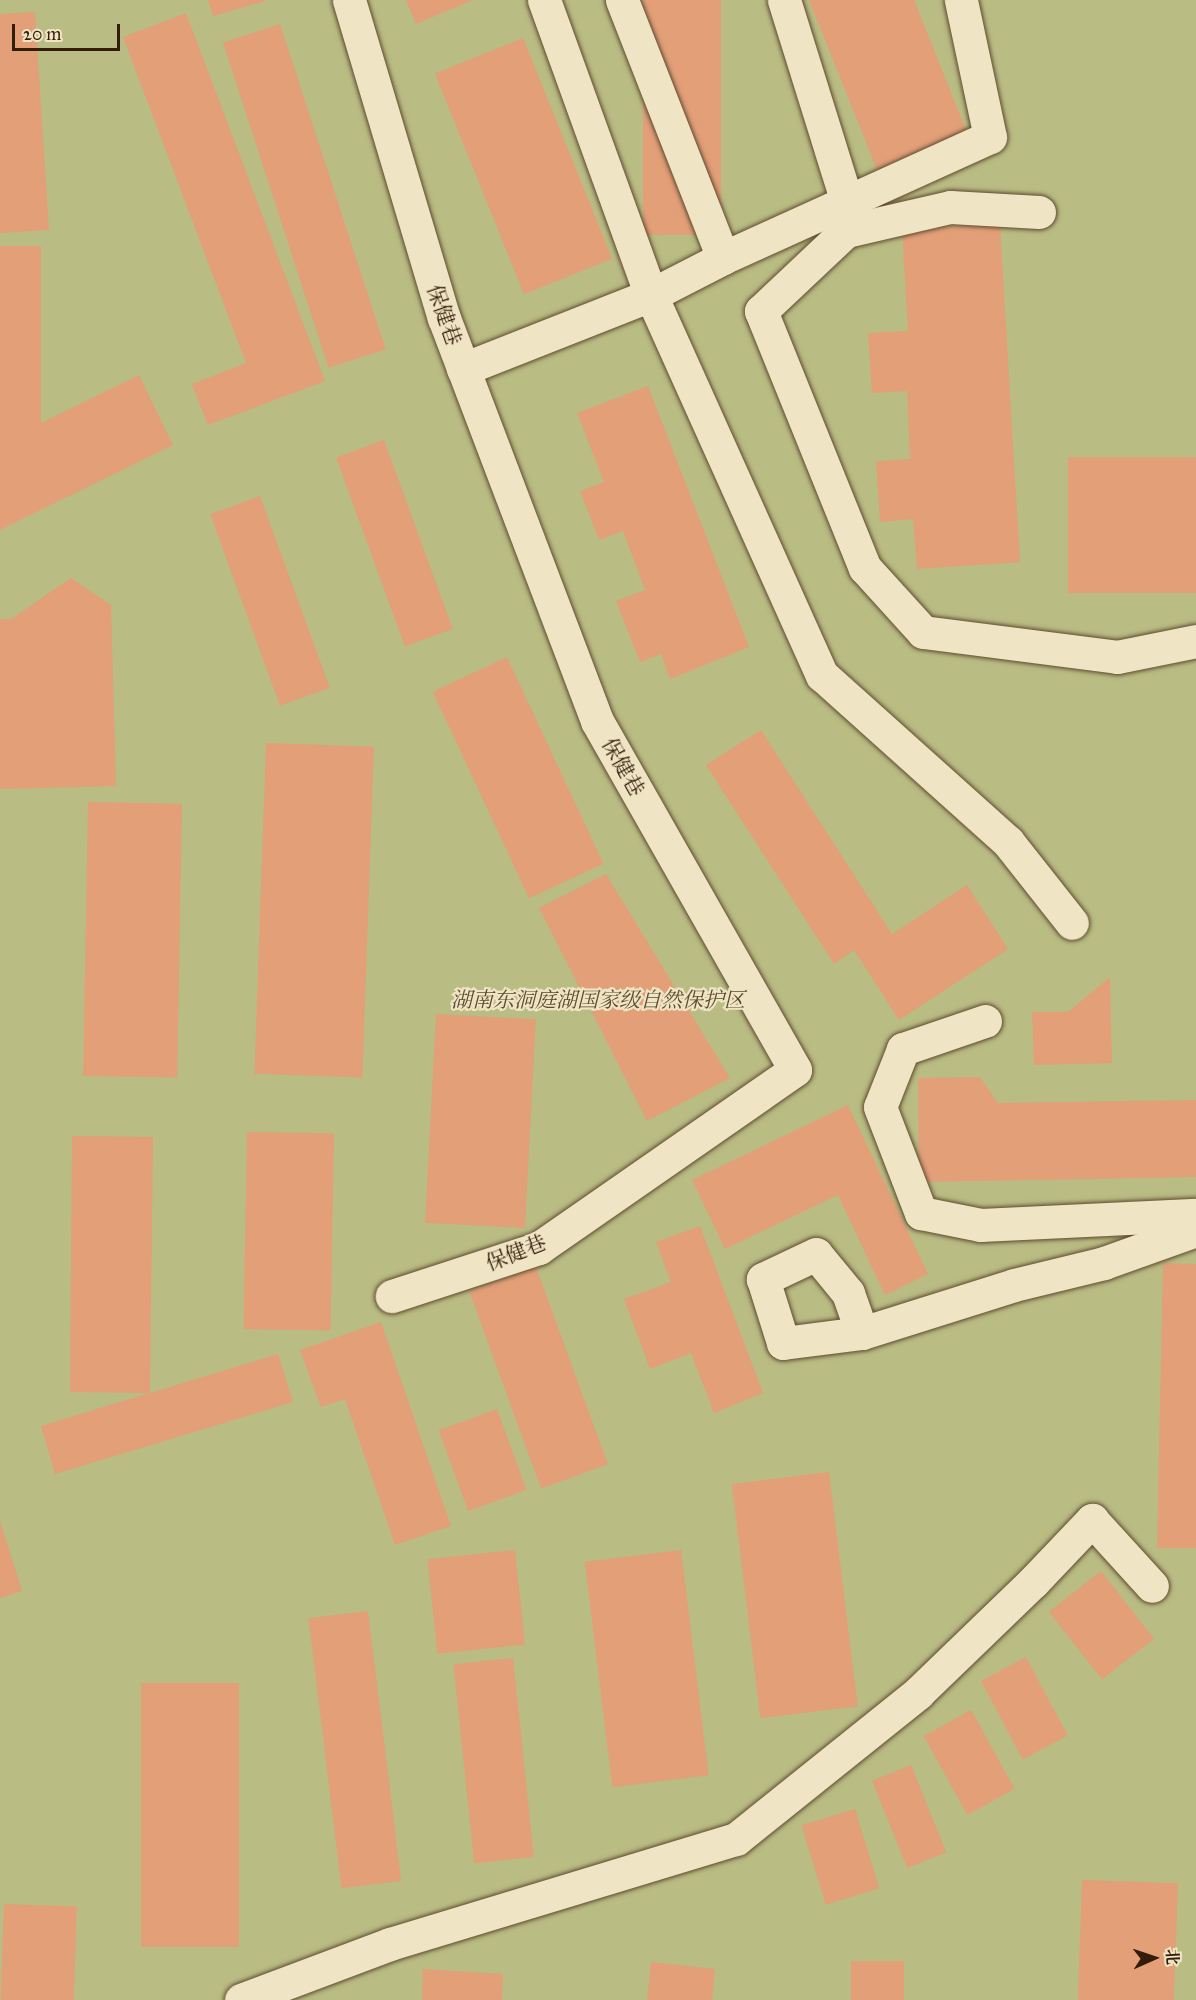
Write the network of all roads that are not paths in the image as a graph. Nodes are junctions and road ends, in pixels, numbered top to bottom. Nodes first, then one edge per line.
1 (349, 0) edge
2 (544, 0) edge
3 (622, 0) edge
4 (784, 0) edge
5 (961, 0) edge
6 (847, 202) junction
7 (1039, 212) dead end
8 (723, 258) junction
9 (651, 295) junction
10 (463, 369) junction
11 (1196, 641) edge
12 (1072, 923) dead end
13 (985, 1021) dead end
14 (1196, 1215) edge
15 (1196, 1230) edge
16 (392, 1296) dead end
17 (862, 1333) dead end
18 (1152, 1586) dead end
19 (241, 2000) edge

1 - 10 street, 保健巷
2 - 9 street
3 - 8 street
4 - 6 street
5 - 6 street
6 - 8 street
7 - 11 street
8 - 9 street
9 - 10 street
9 - 12 street
10 - 16 street, 保健巷
13 - 14 street
15 - 17 street
18 - 19 street

